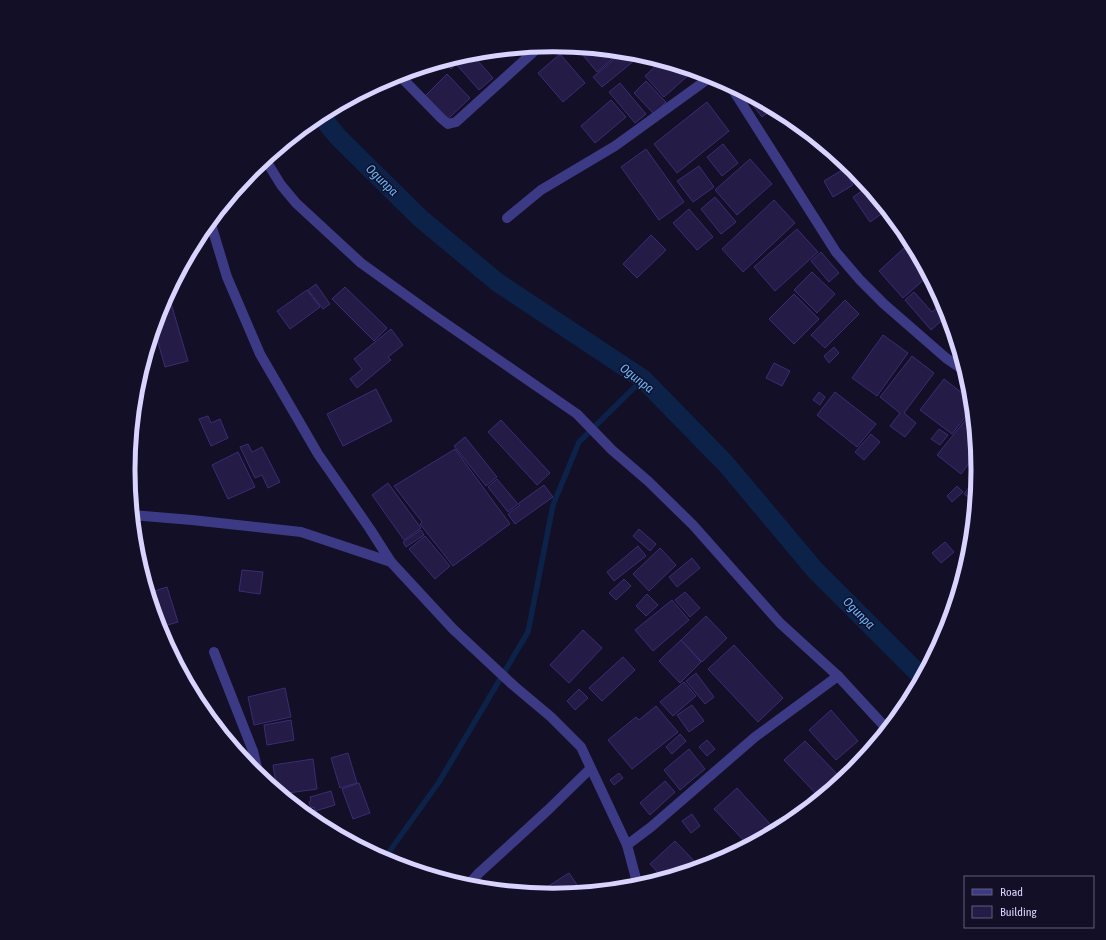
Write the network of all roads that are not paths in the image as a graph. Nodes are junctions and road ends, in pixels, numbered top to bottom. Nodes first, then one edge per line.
1 (533, 53) edge
2 (404, 80) edge
3 (705, 81) edge
4 (736, 94) edge
5 (268, 164) edge
6 (507, 218) dead end
7 (212, 228) edge
8 (958, 365) edge
9 (138, 515) edge
10 (391, 562) junction
11 (214, 652) dead end
12 (838, 676) junction
13 (883, 726) edge
14 (256, 765) edge
15 (590, 769) junction
16 (627, 845) junction
17 (472, 880) edge
18 (636, 880) edge

1 - 2 street
3 - 6 street
4 - 8 street
5 - 12 street
7 - 10 street
9 - 10 street
10 - 15 street
11 - 14 street
12 - 13 street
12 - 16 street
15 - 16 street
15 - 17 street
16 - 18 street

